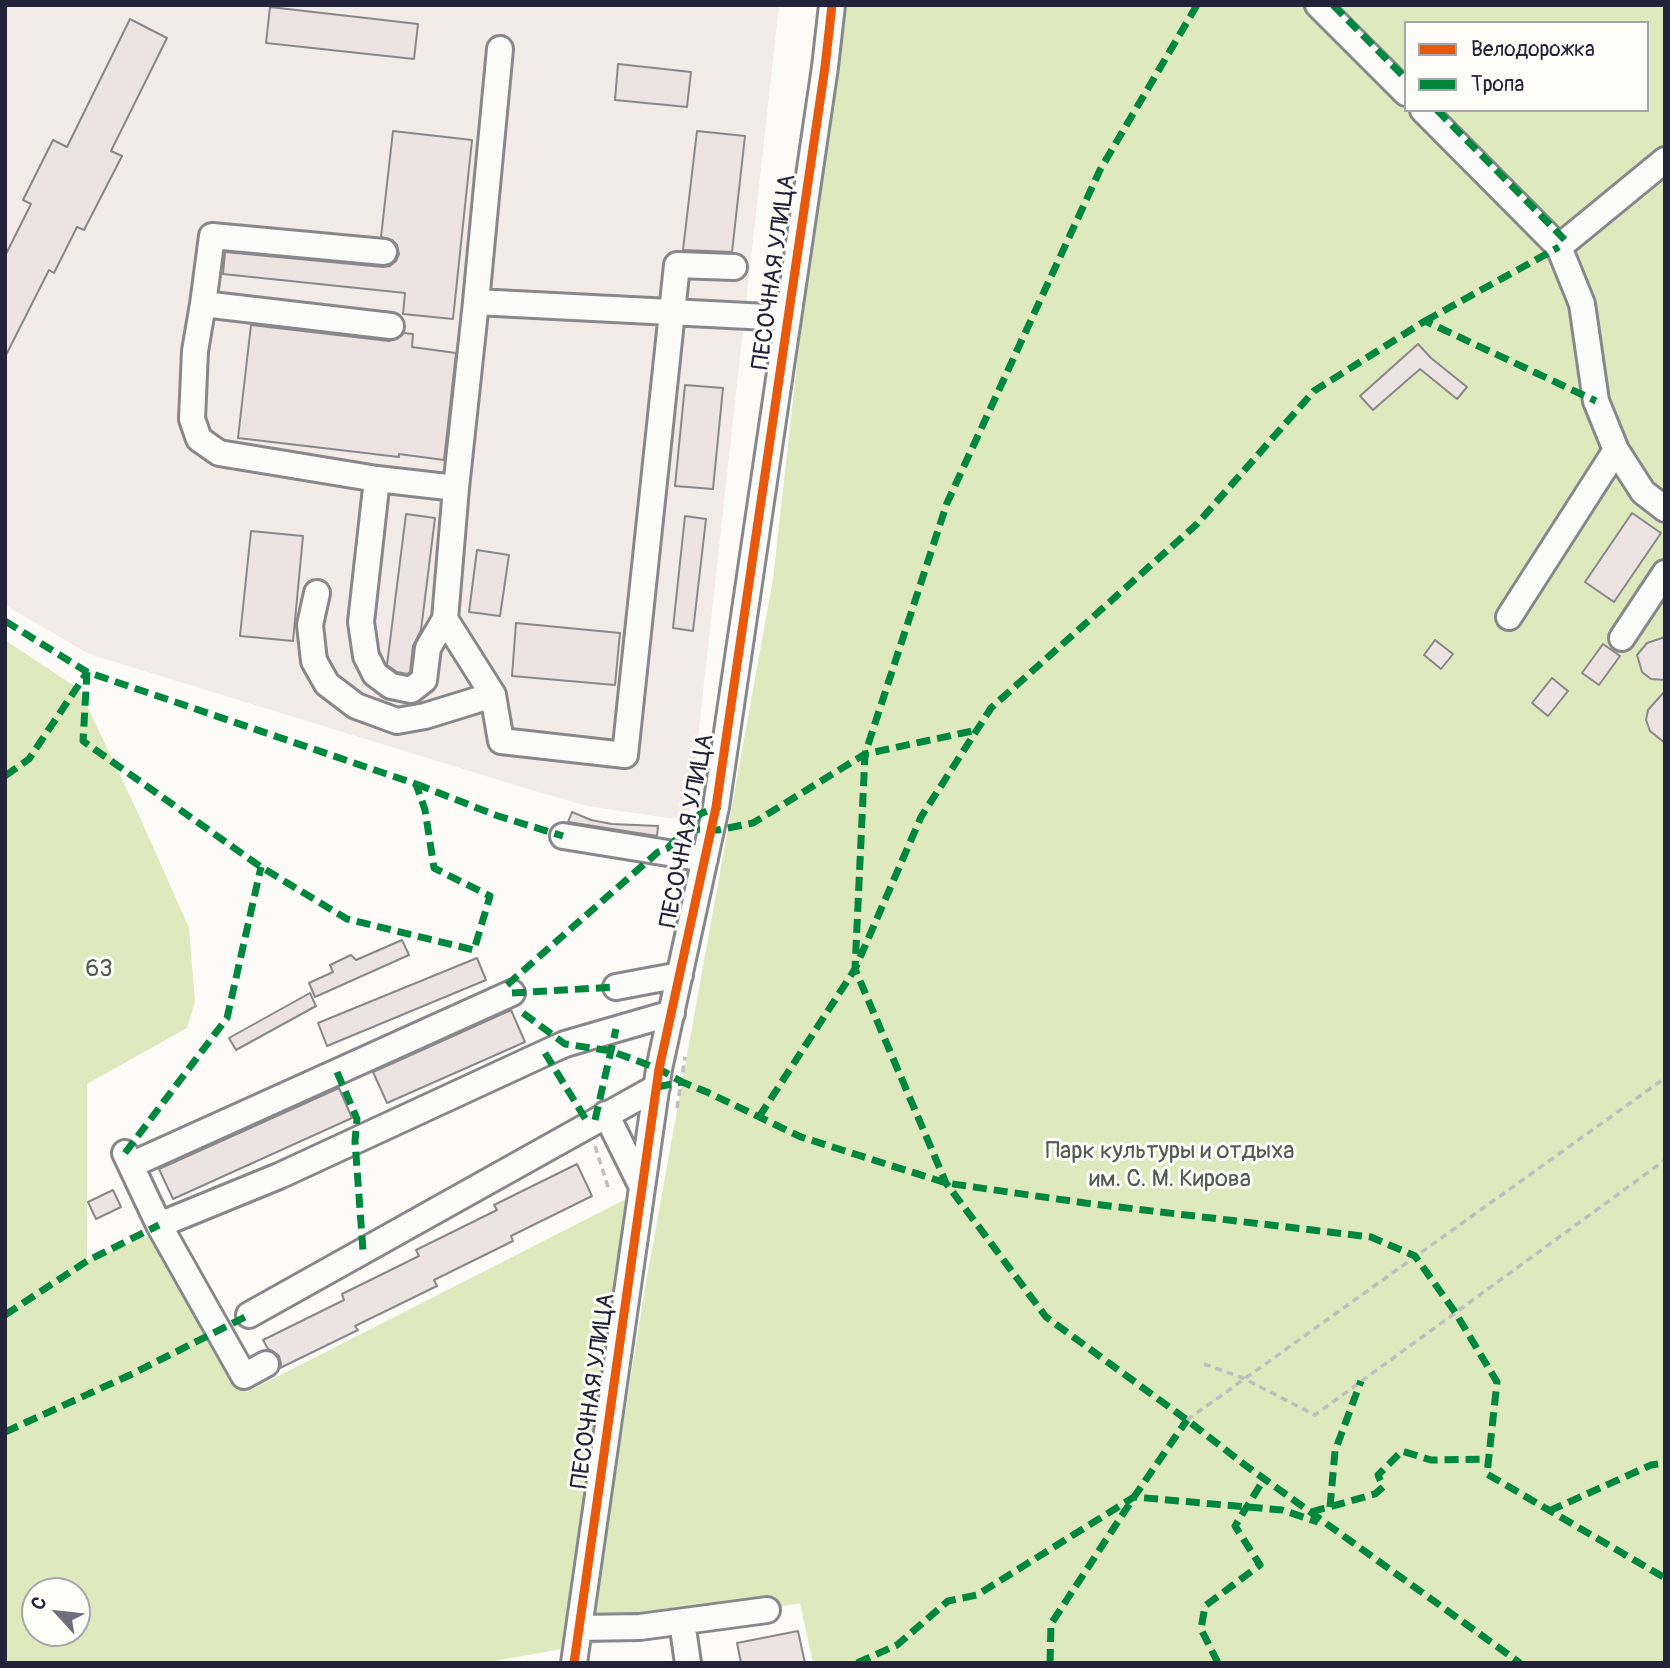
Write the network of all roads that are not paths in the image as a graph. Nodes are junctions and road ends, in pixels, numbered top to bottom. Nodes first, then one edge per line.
1 (832, 5) edge
2 (1318, 5) edge
3 (500, 49) dead end
4 (1404, 91) edge
5 (1425, 112) edge
6 (1665, 160) edge
7 (1559, 247) junction
8 (384, 252) dead end
9 (734, 267) dead end
10 (477, 302) junction
11 (203, 304) junction
12 (673, 312) junction
13 (787, 318) junction
14 (391, 326) dead end
15 (1616, 450) junction
16 (377, 480) junction
17 (456, 488) junction
18 (1665, 509) edge
19 (1665, 573) edge
20 (317, 593) dead end
21 (1509, 617) dead end
22 (444, 619) junction
23 (1622, 639) dead end
24 (424, 680) junction
25 (493, 695) junction
26 (438, 712) junction
27 (563, 836) dead end
28 (705, 859) junction
29 (680, 975) junction
30 (616, 987) dead end
31 (512, 993) dead end
32 (671, 1013) junction
33 (657, 1087) junction
34 (597, 1119) junction
35 (642, 1187) junction
36 (159, 1225) junction
37 (249, 1315) dead end
38 (266, 1364) dead end
39 (767, 1610) dead end
40 (682, 1622) junction
41 (579, 1628) junction
42 (574, 1663) edge
43 (688, 1663) edge

1 - 13 street, ПЕСОЧНАЯ УЛИЦА
2 - 4 street
3 - 10 street
5 - 7 street
6 - 7 street
7 - 15 street
8 - 11 street
9 - 12 street
10 - 12 street
10 - 17 street
11 - 14 street
11 - 16 street
12 - 13 street
12 - 25 street
13 - 28 street, ПЕСОЧНАЯ УЛИЦА
15 - 18 street
15 - 21 street
16 - 17 street
16 - 24 street
17 - 22 street
19 - 23 street
20 - 26 street
22 - 24 street
22 - 25 street
24 - 26 street
25 - 26 street
27 - 28 street
28 - 29 street, ПЕСОЧНАЯ УЛИЦА
29 - 30 street
29 - 32 street, ПЕСОЧНАЯ УЛИЦА
31 - 36 street
32 - 33 street, ПЕСОЧНАЯ УЛИЦА
32 - 36 street
33 - 34 street
33 - 35 street, ПЕСОЧНАЯ УЛИЦА
34 - 35 street
34 - 37 street
35 - 41 street, ПЕСОЧНАЯ УЛИЦА
36 - 38 street
39 - 40 street
40 - 41 street
40 - 43 street
41 - 42 street, ПЕСОЧНАЯ УЛИЦА

